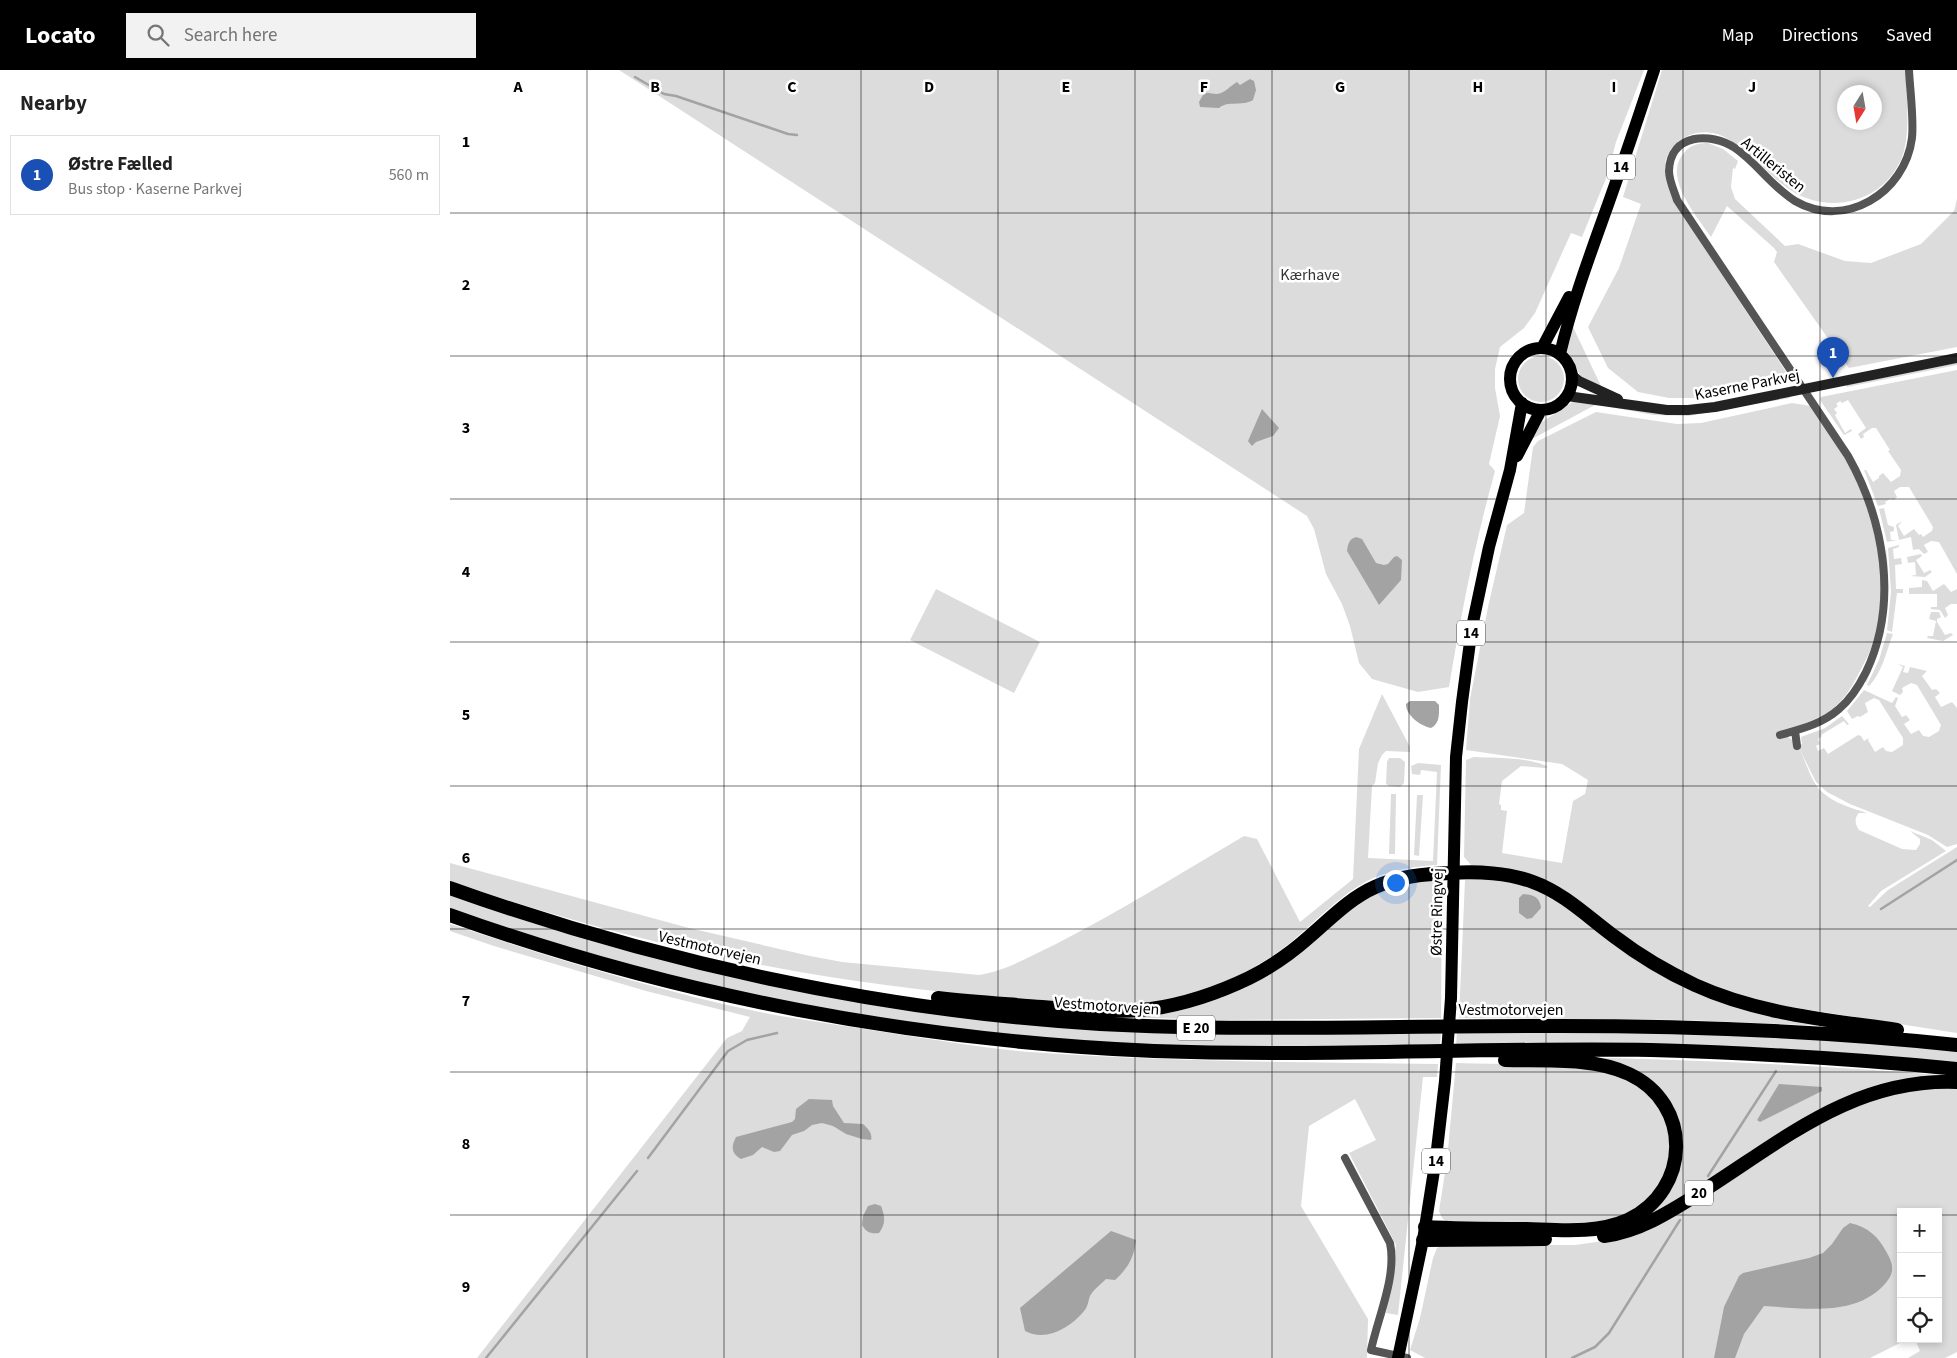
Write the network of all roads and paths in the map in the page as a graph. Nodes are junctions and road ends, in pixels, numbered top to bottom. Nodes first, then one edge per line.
1 (1654, 70) edge
2 (1909, 70) edge
3 (1586, 264) junction
4 (1542, 348) junction
5 (1560, 354) junction
6 (1957, 358) edge
7 (1572, 375) junction
8 (1803, 388) junction
9 (1567, 396) junction
10 (1522, 403) junction
11 (1630, 404) junction
12 (1541, 410) junction
13 (1510, 470) junction
14 (1795, 731) junction
15 (1780, 735) dead end
16 (1797, 746) dead end
17 (1453, 872) junction
18 (450, 888) edge
19 (450, 915) edge
20 (713, 967) junction
21 (1957, 1039) edge
22 (1957, 1045) edge
23 (1347, 1052) junction
24 (1957, 1070) edge
25 (1957, 1082) edge
26 (1345, 1158) dead end
27 (1424, 1234) junction
28 (1401, 1358) edge

1 - 3 main road, 14
2 - 8 street, Artilleristen
3 - 4 main road, 14
3 - 5 main road, 14
4 - 5 main road
4 - 10 main road
5 - 7 main road
6 - 8 street, Kaserne Parkvej
7 - 9 main road
7 - 11 street, Kaserne Parkvej
8 - 11 street, Kaserne Parkvej
8 - 14 street, Artilleristen
9 - 11 street, Kaserne Parkvej
9 - 12 main road
10 - 12 main road
10 - 13 main road, Østre Ringvej / 14
12 - 13 main road, Østre Ringvej / 14
13 - 17 main road, Østre Ringvej / 14
14 - 15 street, Artilleristen
14 - 16 street
17 - 20 highway, E 20
17 - 21 highway
17 - 27 main road, Østre Ringvej / 14
18 - 20 highway, Vestmotorvejen / E 20
19 - 23 highway, E 20
20 - 22 highway, Vestmotorvejen / E 20
23 - 24 highway, E 20
23 - 27 highway, 20
25 - 27 highway, 20
26 - 28 street, Østre Ringvej
27 - 28 main road, Østre Ringvej / 14

